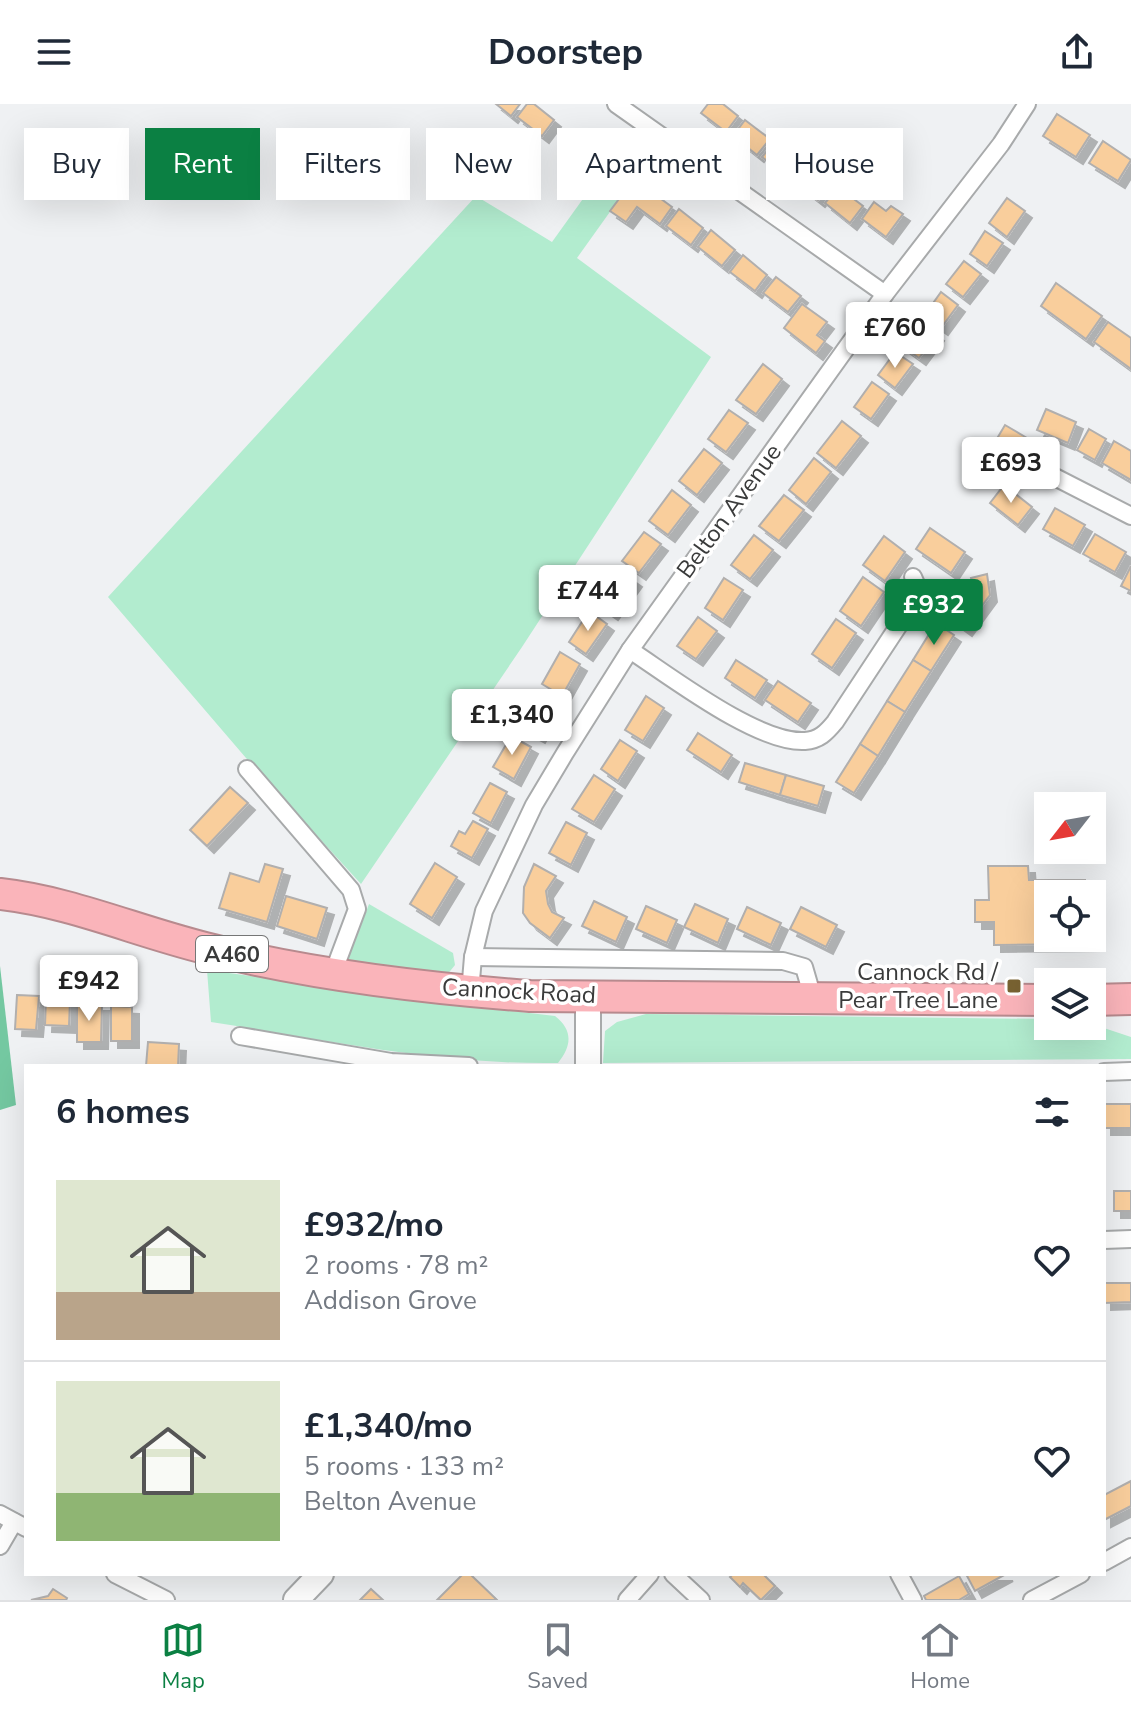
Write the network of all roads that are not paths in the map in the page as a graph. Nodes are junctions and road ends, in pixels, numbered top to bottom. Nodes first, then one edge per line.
1 (616, 104) edge
2 (1027, 104) edge
3 (885, 294) junction
4 (1047, 473) dead end
5 (1131, 516) edge
6 (913, 577) dead end
7 (938, 589) dead end
8 (920, 593) junction
9 (630, 650) junction
10 (247, 769) dead end
11 (0, 894) edge
12 (473, 957) junction
13 (333, 973) junction
14 (470, 992) junction
15 (588, 996) junction
16 (813, 998) junction
17 (1131, 999) edge
18 (1034, 1000) edge
19 (1106, 1000) edge
20 (240, 1036) dead end
21 (430, 1064) edge
22 (588, 1064) edge
23 (1131, 1071) edge
24 (1106, 1072) edge
25 (1131, 1239) edge
26 (1106, 1240) edge
27 (13, 1521) edge
28 (0, 1546) edge
29 (1131, 1547) edge
30 (1106, 1561) edge
31 (119, 1576) edge
32 (319, 1576) edge
33 (648, 1576) edge
34 (679, 1576) edge
35 (900, 1576) edge
36 (1077, 1576) edge
37 (166, 1600) edge
38 (296, 1600) edge
39 (627, 1600) edge
40 (701, 1600) edge
41 (913, 1600) edge
42 (1032, 1600) edge

1 - 3 street
2 - 3 street, Belton Avenue
3 - 9 street, Belton Avenue
4 - 5 street
6 - 8 street
7 - 8 street
8 - 9 street
9 - 12 street, Belton Avenue
10 - 13 street
11 - 13 highway, Cannock Road / A460
12 - 14 street, Belton Avenue
12 - 16 street
13 - 14 highway, Cannock Road / A460
14 - 15 highway, Cannock Road / A460
15 - 16 highway, Cannock Road / A460
15 - 22 street
16 - 18 highway, Cannock Road / A460
17 - 19 highway
20 - 21 street
23 - 24 street
25 - 26 street
27 - 28 street
29 - 30 street
31 - 37 street
32 - 38 street
33 - 39 street
34 - 40 street
35 - 41 street
36 - 42 street

